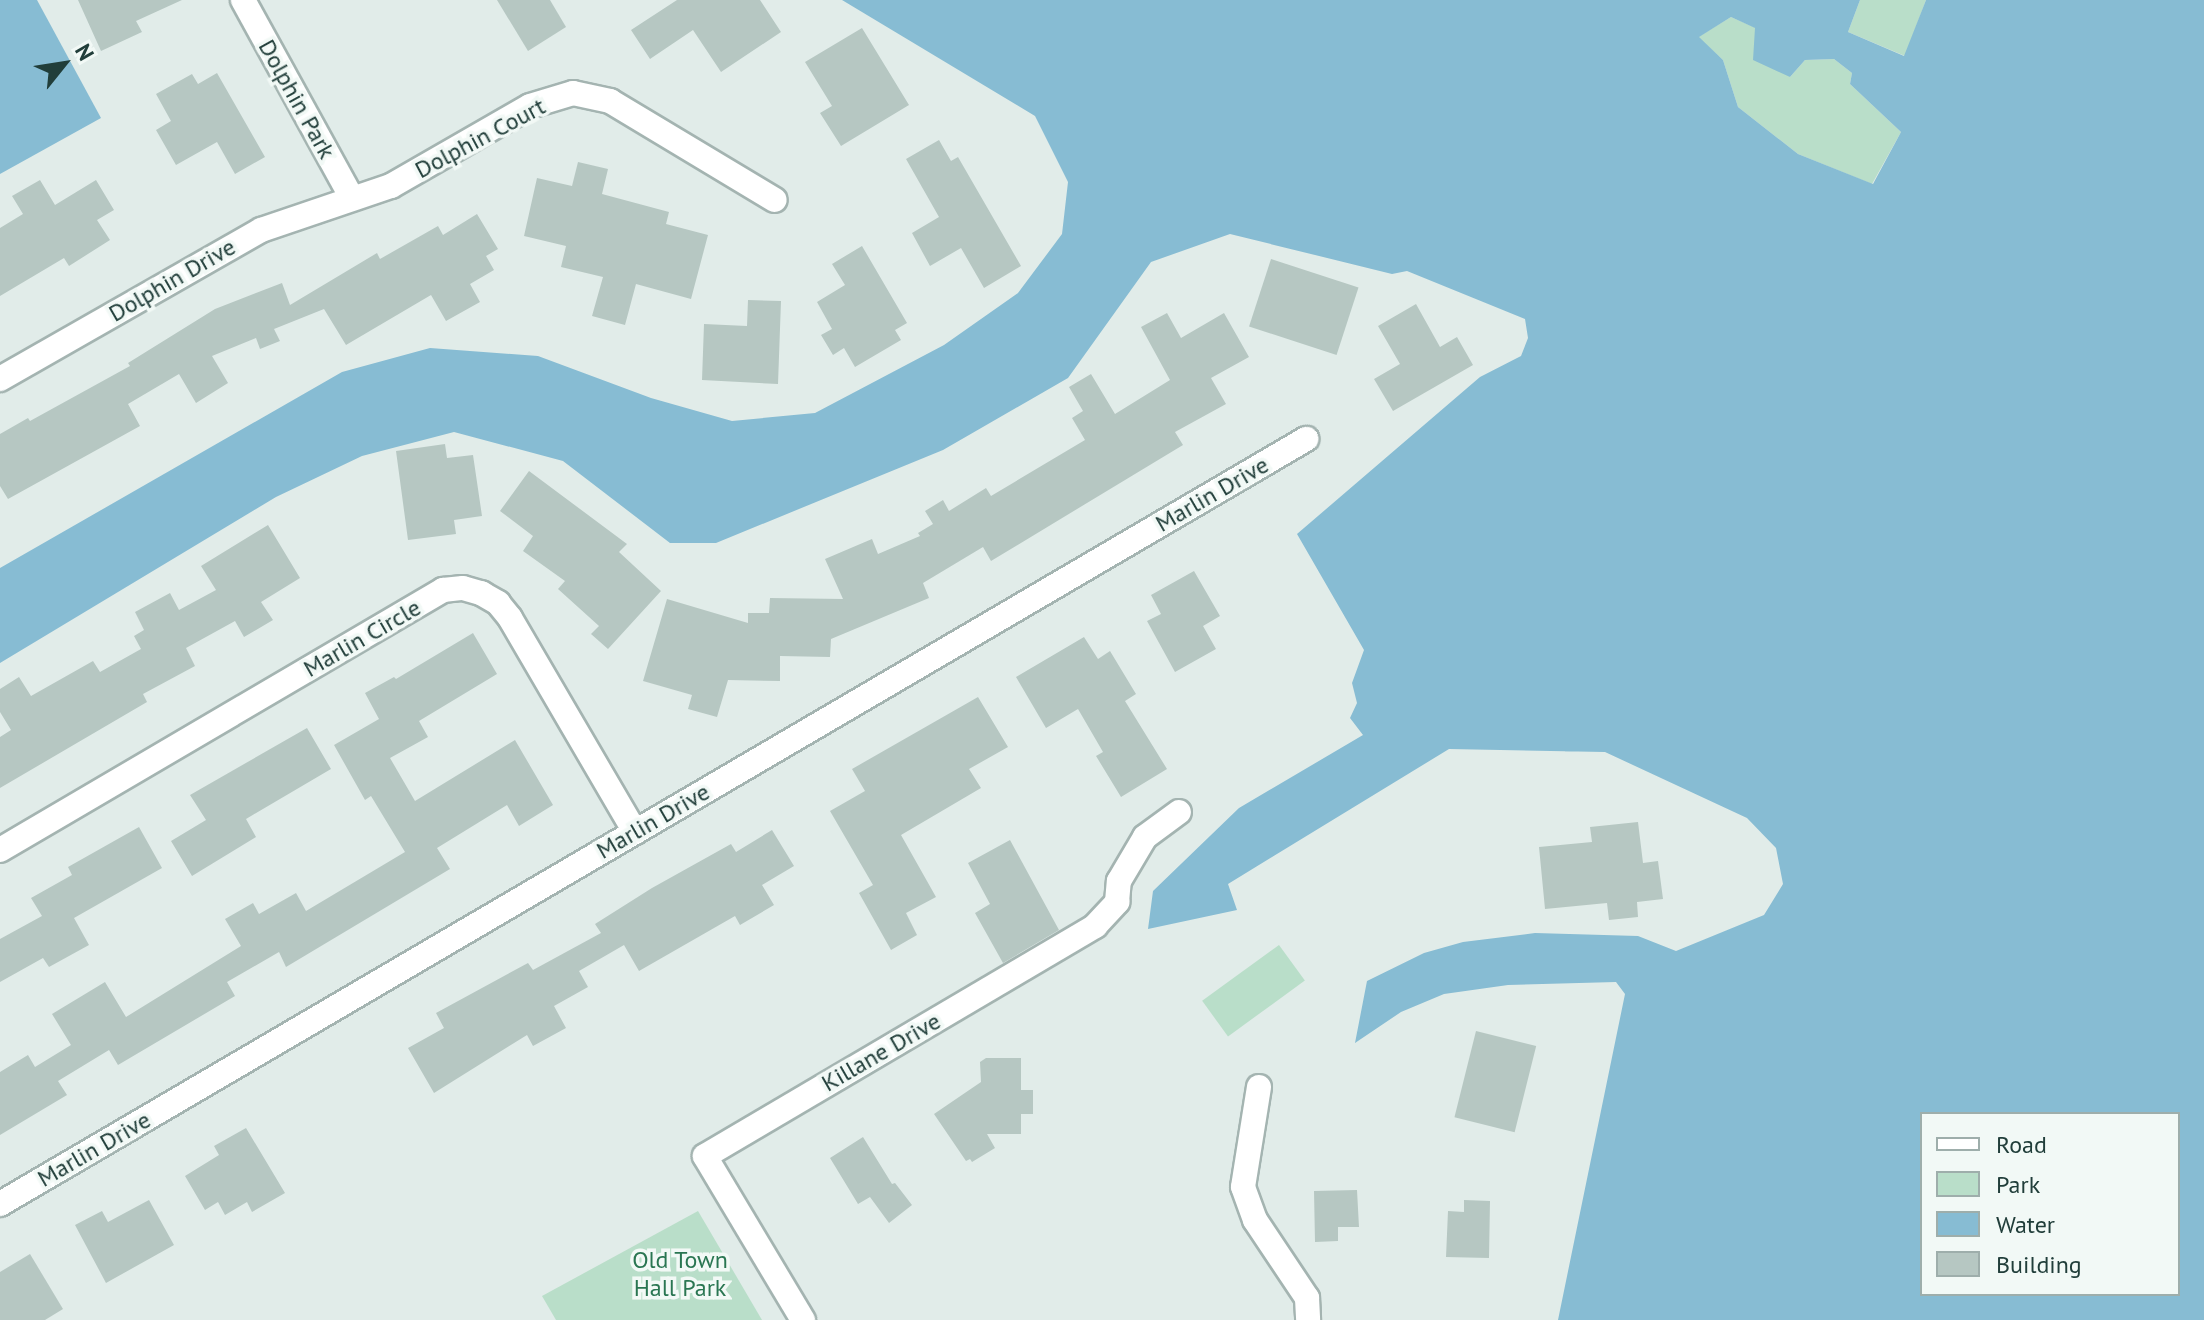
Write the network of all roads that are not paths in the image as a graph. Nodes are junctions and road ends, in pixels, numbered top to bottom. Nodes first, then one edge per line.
1 (243, 0) edge
2 (352, 198) junction
3 (775, 200) dead end
4 (0, 379) edge
5 (1306, 439) dead end
6 (1179, 812) dead end
7 (635, 832) junction
8 (0, 850) edge
9 (1259, 1087) dead end
10 (0, 1204) edge
11 (803, 1320) edge
12 (1308, 1320) edge

1 - 2 street, Dolphin Park
2 - 3 street, Dolphin Court
2 - 4 street, Dolphin Drive
5 - 7 street, Marlin Drive
6 - 11 street, Killane Drive
7 - 8 street, Marlin Circle
7 - 10 street, Marlin Drive
9 - 12 street

